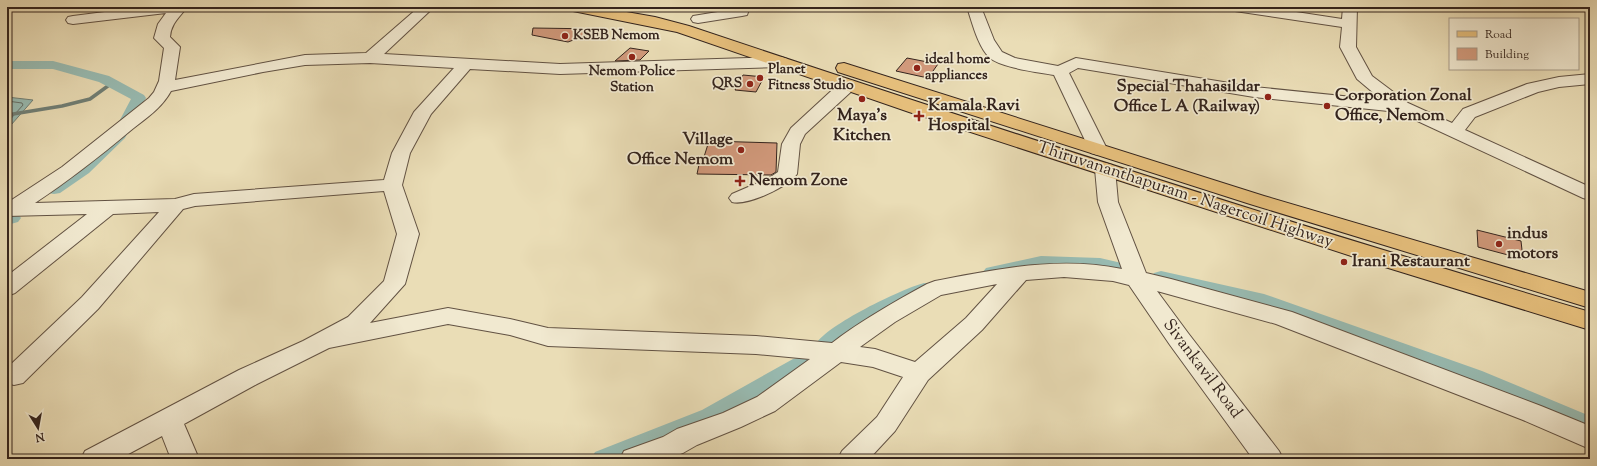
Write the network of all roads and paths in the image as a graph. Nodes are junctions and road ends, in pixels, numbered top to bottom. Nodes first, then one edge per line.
1 (180, 7) edge
2 (427, 7) edge
3 (573, 7) edge
4 (640, 7) edge
5 (743, 7) edge
6 (974, 7) edge
7 (1235, 7) edge
8 (1350, 7) edge
9 (698, 19) junction
10 (73, 20) dead end
11 (1349, 24) junction
12 (370, 58) junction
13 (790, 58) junction
14 (465, 64) junction
15 (1060, 71) junction
16 (1590, 79) edge
17 (165, 83) junction
18 (848, 85) junction
19 (1402, 107) junction
20 (1455, 130) junction
21 (1098, 149) junction
22 (1105, 169) junction
23 (392, 185) junction
24 (1590, 194) edge
25 (739, 198) dead end
26 (176, 204) junction
27 (108, 208) junction
28 (8, 210) edge
29 (1020, 273) junction
30 (1137, 279) junction
31 (7, 288) edge
32 (1590, 300) edge
33 (1590, 321) edge
34 (323, 341) junction
35 (837, 352) junction
36 (919, 373) junction
37 (14, 376) dead end
38 (169, 419) junction
39 (1590, 438) edge
40 (860, 457) edge
41 (94, 459) edge
42 (185, 459) edge
43 (634, 459) edge
44 (1269, 459) edge

1 - 10 street
1 - 17 street
2 - 12 street
3 - 13 main road, Thiruvananthapuram - Nagercoil Highway
4 - 9 main road, Thiruvananthapuram - Nagercoil Highway
5 - 9 street
6 - 15 street
7 - 11 street
8 - 11 street
9 - 13 main road, Thiruvananthapuram - Nagercoil Highway
11 - 19 street
12 - 14 street
12 - 17 street
13 - 14 street
13 - 18 main road, Thiruvananthapuram - Nagercoil Highway
13 - 21 main road, Thiruvananthapuram - Nagercoil Highway
14 - 23 street
15 - 19 street
15 - 21 street
16 - 20 street
17 - 28 street
18 - 22 main road, Thiruvananthapuram - Nagercoil Highway
18 - 25 street
19 - 20 street
20 - 24 street
21 - 32 main road, Thiruvananthapuram - Nagercoil Highway
22 - 30 street, Sivankavil Road
22 - 33 main road, Thiruvananthapuram - Nagercoil Highway
23 - 26 street
23 - 34 street
26 - 27 street
26 - 37 street
27 - 28 street
27 - 31 street
29 - 30 street
29 - 35 street
29 - 36 street
30 - 39 street
30 - 44 street, Sivankavil Road
34 - 35 street
34 - 38 street
35 - 36 street
35 - 43 street
36 - 40 street
38 - 41 street
38 - 42 street

